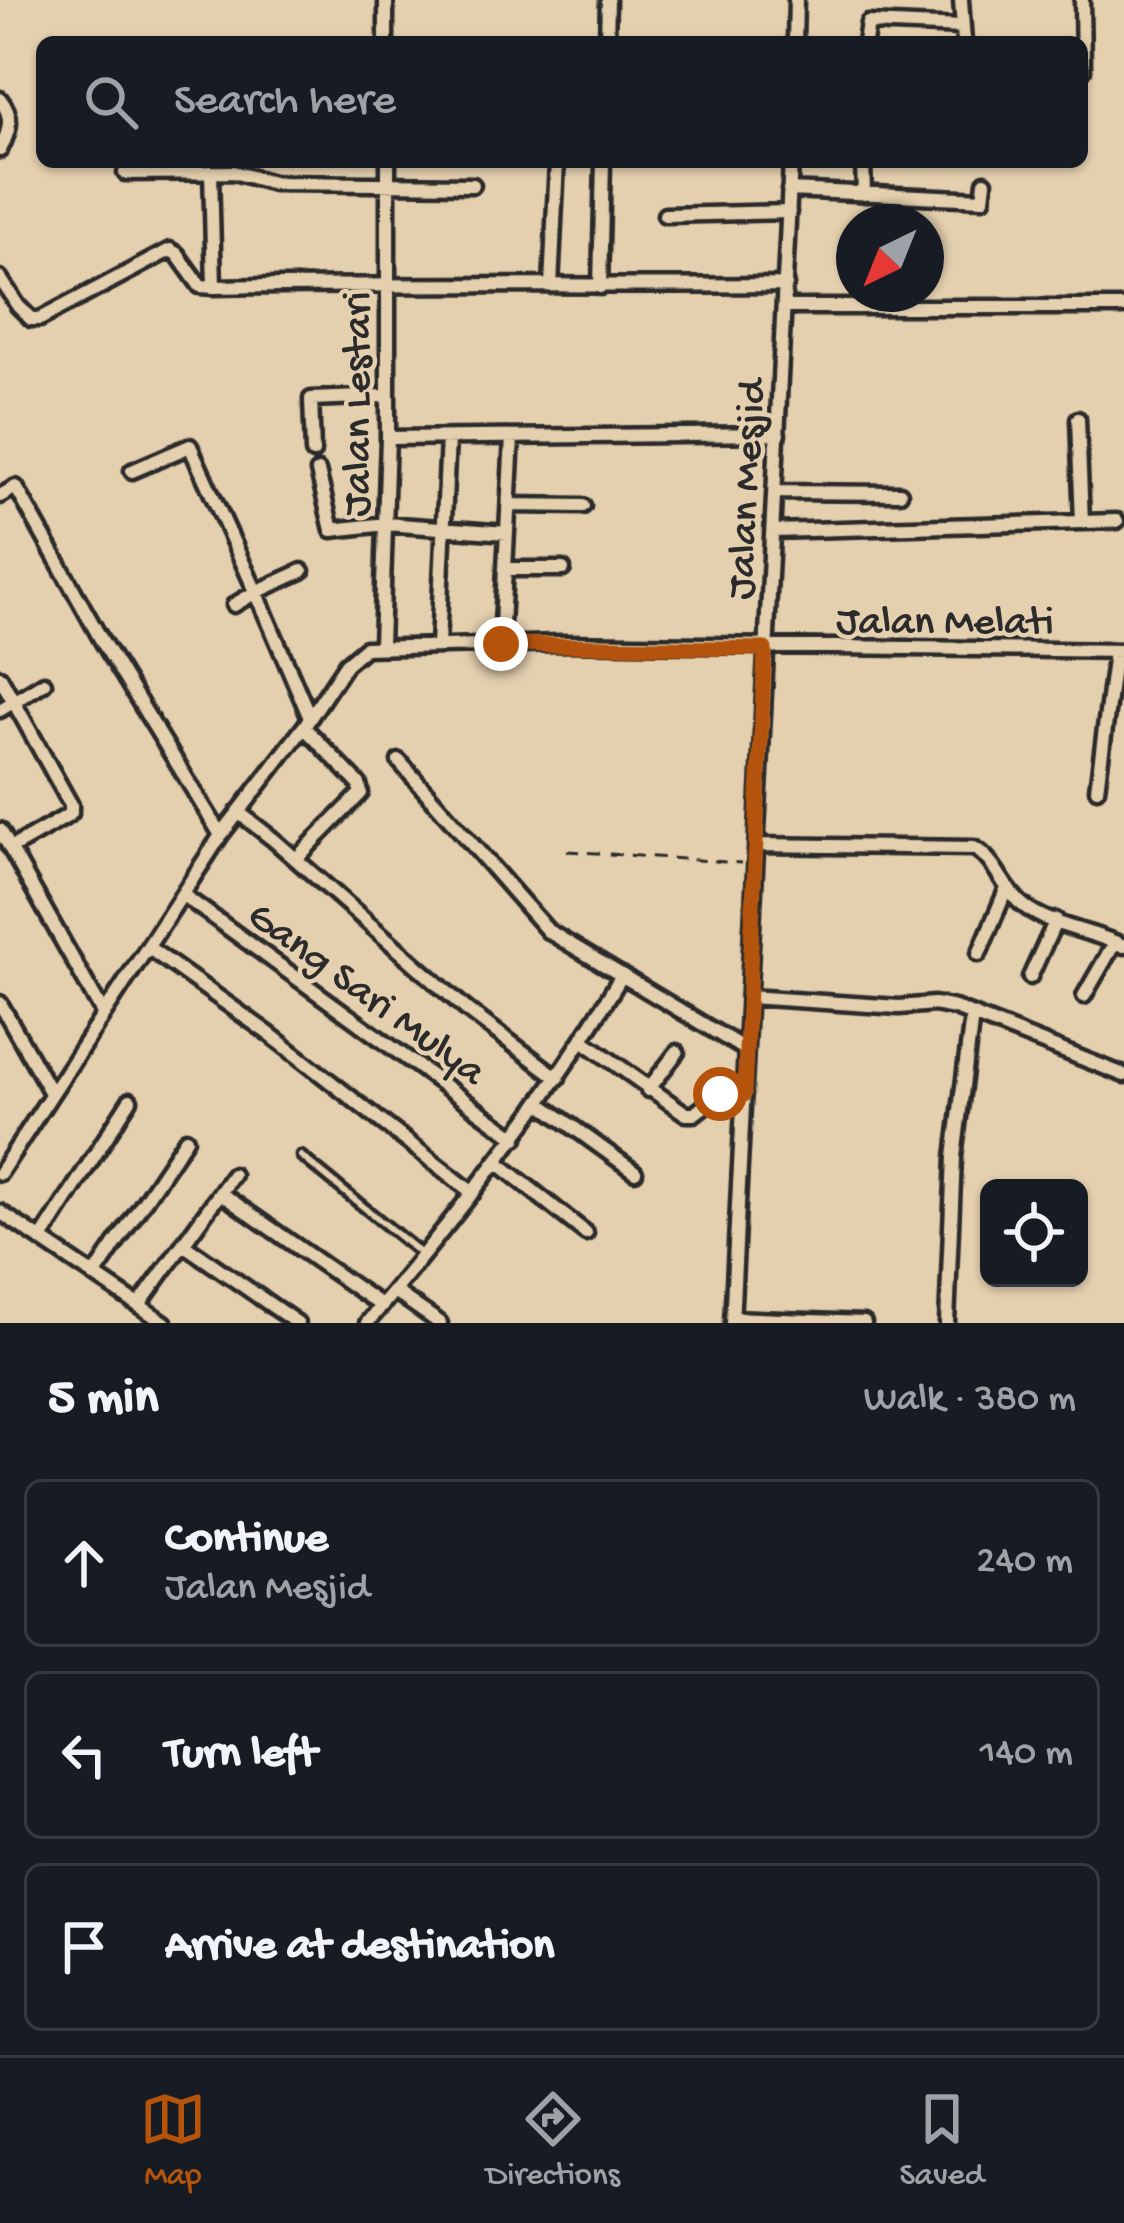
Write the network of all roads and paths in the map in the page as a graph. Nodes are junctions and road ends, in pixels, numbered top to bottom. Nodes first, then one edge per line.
1 (386, 0) edge
2 (608, 0) edge
3 (796, 0) edge
4 (961, 0) edge
5 (1082, 0) edge
6 (964, 34) edge
7 (386, 36) edge
8 (607, 36) edge
9 (795, 36) edge
10 (866, 36) edge
11 (1083, 36) edge
12 (0, 99) edge
13 (0, 150) edge
14 (388, 168) edge
15 (557, 168) edge
16 (603, 168) edge
17 (791, 168) edge
18 (863, 168) edge
19 (211, 172) junction
20 (125, 173) dead end
21 (387, 182) junction
22 (985, 182) dead end
23 (473, 184) dead end
24 (789, 190) junction
25 (864, 194) junction
26 (788, 212) junction
27 (664, 214) dead end
28 (0, 278) edge
29 (386, 284) junction
30 (786, 285) junction
31 (551, 286) junction
32 (214, 287) junction
33 (600, 287) junction
34 (785, 307) junction
35 (1124, 307) edge
36 (386, 396) junction
37 (1078, 419) dead end
38 (778, 434) junction
39 (512, 437) junction
40 (388, 438) junction
41 (448, 438) junction
42 (313, 452) dead end
43 (132, 471) dead end
44 (318, 471) dead end
45 (2, 489) edge
46 (775, 492) junction
47 (900, 493) dead end
48 (509, 506) junction
49 (583, 506) dead end
50 (1117, 521) dead end
51 (1082, 522) junction
52 (386, 524) junction
53 (443, 530) junction
54 (773, 531) junction
55 (507, 533) junction
56 (507, 569) junction
57 (563, 569) dead end
58 (302, 571) dead end
59 (256, 592) junction
60 (234, 605) dead end
61 (501, 644) junction
62 (381, 645) junction
63 (438, 645) junction
64 (765, 649) junction
65 (1119, 652) edge
66 (0, 677) edge
67 (44, 683) dead end
68 (14, 701) junction
69 (0, 710) edge
70 (307, 723) junction
71 (399, 760) dead end
72 (1097, 789) dead end
73 (238, 812) junction
74 (0, 830) edge
75 (221, 836) junction
76 (756, 845) junction
77 (11, 848) junction
78 (567, 851) dead end
79 (296, 860) junction
80 (755, 864) junction
81 (1006, 890) junction
82 (183, 895) junction
83 (1056, 920) junction
84 (1120, 944) edge
85 (148, 948) junction
86 (979, 954) dead end
87 (622, 975) junction
88 (1030, 977) dead end
89 (1084, 996) dead end
90 (748, 997) junction
91 (0, 1004) edge
92 (103, 1013) junction
93 (972, 1016) junction
94 (582, 1040) junction
95 (746, 1050) junction
96 (677, 1052) dead end
97 (1124, 1075) edge
98 (557, 1078) junction
99 (648, 1090) junction
100 (51, 1093) junction
101 (744, 1095) junction
102 (130, 1100) dead end
103 (541, 1104) junction
104 (516, 1138) junction
105 (186, 1139) dead end
106 (301, 1156) dead end
107 (498, 1163) junction
108 (635, 1172) dead end
109 (0, 1173) edge
110 (232, 1175) dead end
111 (220, 1192) junction
112 (473, 1193) junction
113 (0, 1212) edge
114 (586, 1233) dead end
115 (41, 1239) junction
116 (183, 1244) junction
117 (423, 1256) junction
118 (94, 1276) junction
119 (394, 1291) junction
120 (139, 1305) junction
121 (382, 1306) junction
122 (732, 1320) edge
123 (165, 1323) edge
124 (297, 1323) edge
125 (367, 1323) edge
126 (440, 1323) edge
127 (864, 1323) edge
128 (947, 1323) edge

1 - 7 street
2 - 8 street
3 - 9 street
4 - 6 street
5 - 11 street
6 - 10 street
12 - 13 street
14 - 21 street, Jalan Lestari
15 - 31 street
16 - 33 street
17 - 24 street, Jalan Mesjid
18 - 25 street
19 - 20 street
19 - 21 street
19 - 32 street
21 - 23 street
21 - 29 street, Jalan Lestari
22 - 25 street
24 - 25 street
24 - 26 street, Jalan Mesjid
26 - 27 street
26 - 30 street, Jalan Mesjid
28 - 32 street
29 - 31 street
29 - 32 street
29 - 36 street, Jalan Lestari
30 - 33 street
30 - 34 street, Jalan Mesjid
31 - 33 street
34 - 35 street
34 - 38 street, Jalan Mesjid
36 - 40 street, Jalan Lestari
36 - 42 street
37 - 51 street
38 - 39 street
38 - 46 street, Jalan Mesjid
39 - 41 street
39 - 48 street
40 - 41 street
40 - 52 street, Jalan Lestari
41 - 53 street
43 - 59 street
44 - 52 street
45 - 75 street
46 - 47 street
46 - 54 street, Jalan Mesjid
48 - 49 street
48 - 55 street
50 - 51 street
51 - 54 street
52 - 53 street
52 - 62 street, Jalan Lestari
53 - 55 street
53 - 63 street
54 - 64 street, Jalan Mesjid
55 - 56 street
56 - 57 street
56 - 61 street
58 - 59 street
59 - 60 street
59 - 70 street
61 - 63 street, Jalan Melati
61 - 64 street, Jalan Melati
62 - 63 street, Jalan Melati
62 - 70 street
64 - 65 street, Jalan Melati
64 - 76 street, Jalan Mesjid
65 - 72 street
66 - 68 street
67 - 68 street
68 - 69 street
68 - 77 street
70 - 73 street
70 - 79 street
71 - 87 street
73 - 75 street
73 - 79 street
74 - 77 street
75 - 82 street
76 - 80 street, Jalan Mesjid
76 - 81 street
77 - 92 street
78 - 80 path
79 - 98 street
80 - 90 street, Jalan Mesjid
81 - 83 street
81 - 86 street
82 - 85 street
82 - 104 street, Gang Sari Mulya
83 - 84 street
83 - 88 street
84 - 89 street
85 - 92 street
85 - 112 street
87 - 94 street
87 - 95 street
90 - 93 street
90 - 95 street, Jalan Mesjid
91 - 100 street
92 - 100 street
93 - 97 street
93 - 128 street
94 - 98 street
94 - 99 street
95 - 101 street, Jalan Mesjid
96 - 99 street
98 - 103 street
99 - 101 street
100 - 109 street
101 - 122 street, Jalan Mesjid
102 - 115 street
103 - 104 street
103 - 108 street
104 - 107 street
105 - 118 street
106 - 117 lane
107 - 112 street
107 - 114 street
110 - 111 street
111 - 116 street
111 - 121 street
112 - 117 street
113 - 115 street
115 - 118 street
116 - 120 street
116 - 124 street
117 - 119 street
118 - 120 street
119 - 121 street
119 - 126 street
120 - 123 street
121 - 125 street
122 - 127 street

